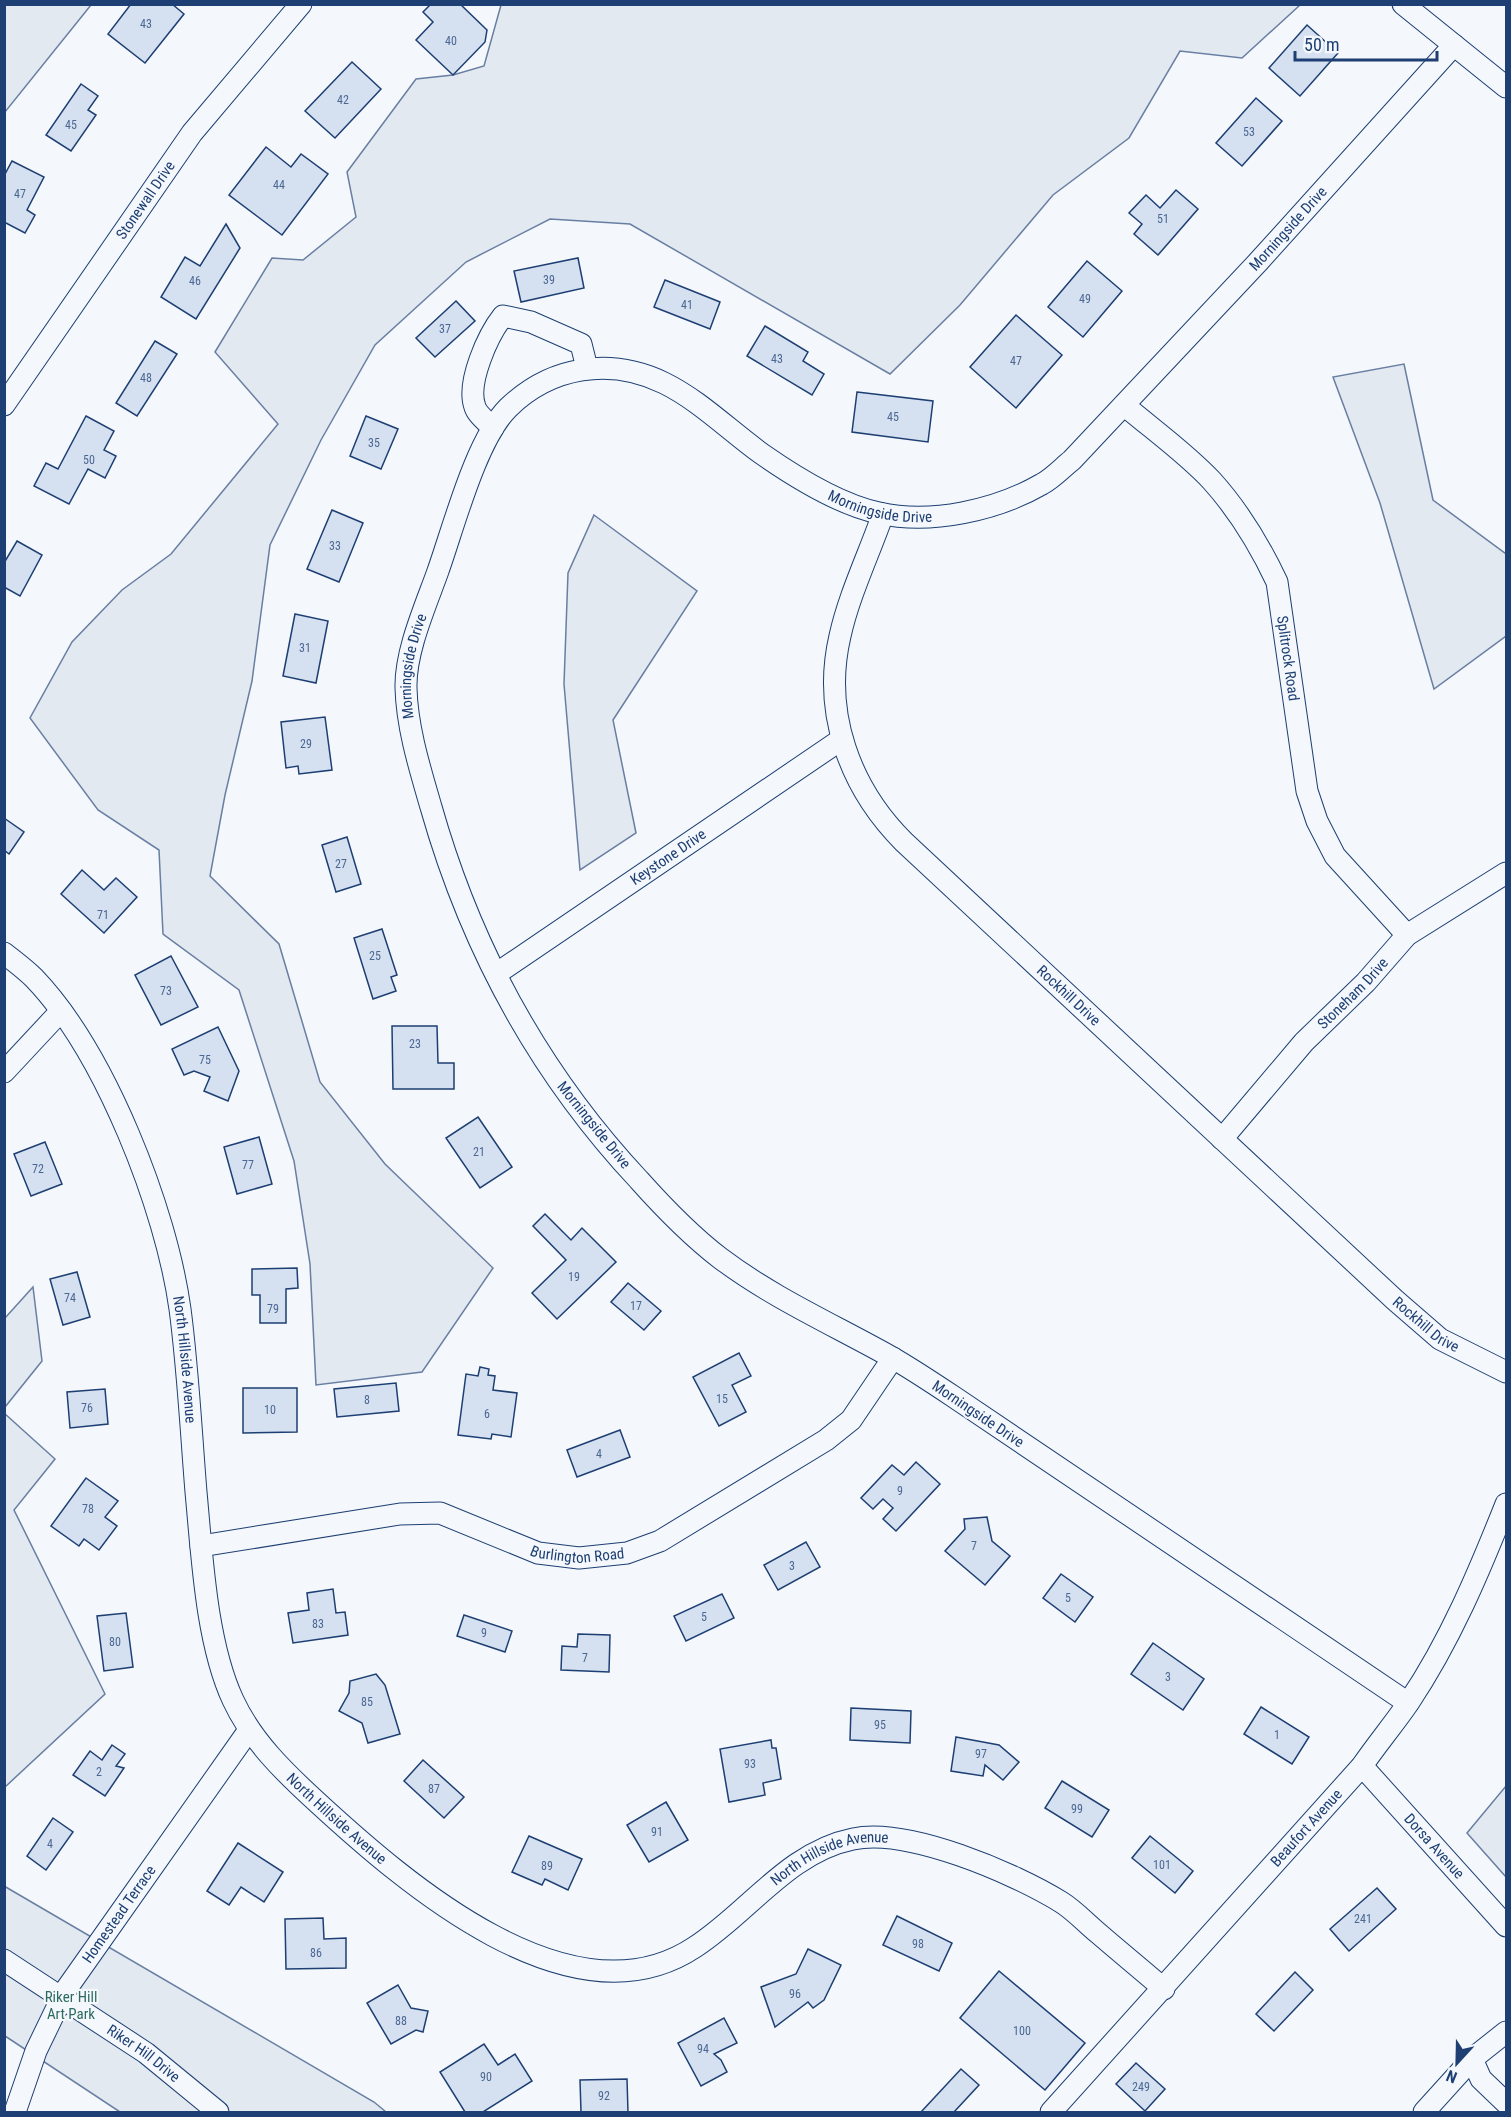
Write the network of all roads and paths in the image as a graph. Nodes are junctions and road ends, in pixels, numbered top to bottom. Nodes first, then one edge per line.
1 (301, 4) edge
2 (1403, 4) edge
3 (1454, 45) junction
4 (1506, 87) edge
5 (587, 368) junction
6 (4, 405) edge
7 (1124, 405) junction
8 (493, 428) junction
9 (883, 514) junction
10 (842, 739) junction
11 (1506, 873) edge
12 (1407, 935) junction
13 (4, 953) edge
14 (496, 974) junction
15 (60, 1012) junction
16 (4, 1072) edge
17 (1222, 1139) junction
18 (893, 1358) junction
19 (1506, 1372) edge
20 (1506, 1504) edge
21 (201, 1546) junction
22 (1408, 1703) junction
23 (249, 1730) junction
24 (1362, 1766) junction
25 (1506, 1926) edge
26 (4, 1960) edge
27 (1164, 1989) junction
28 (62, 1997) junction
29 (1506, 2032) edge
30 (1472, 2060) junction
31 (1506, 2103) edge
32 (1429, 2111) edge
33 (15, 2112) edge
34 (218, 2112) edge
35 (1051, 2112) edge

1 - 6 street, Stonewall Drive
2 - 3 street
3 - 4 street
3 - 7 street, Morningside Drive
5 - 8 street, Morningside Drive
5 - 8 street
5 - 9 street, Morningside Drive
7 - 9 street, Morningside Drive
7 - 12 street, Splitrock Road
8 - 14 street, Morningside Drive
9 - 10 street, Rockhill Drive
10 - 14 street, Keystone Drive
10 - 17 street, Rockhill Drive
11 - 12 street, Stoneham Drive
12 - 17 street, Stoneham Drive
13 - 15 street, North Hillside Avenue
14 - 18 street, Morningside Drive
15 - 16 street
15 - 21 street, North Hillside Avenue
17 - 19 street, Rockhill Drive
18 - 21 street, Burlington Road
18 - 22 street, Morningside Drive
20 - 22 street, Beaufort Avenue
21 - 23 street, North Hillside Avenue
22 - 24 street, Beaufort Avenue
23 - 27 street, North Hillside Avenue
23 - 28 street, Homestead Terrace
24 - 25 street, Dorsa Avenue
24 - 27 street, Beaufort Avenue
26 - 28 street, Riker Hill Drive
27 - 35 street, Beaufort Avenue
28 - 33 street, Homestead Terrace
28 - 34 street, Riker Hill Drive
29 - 30 street
30 - 31 street
30 - 32 street

